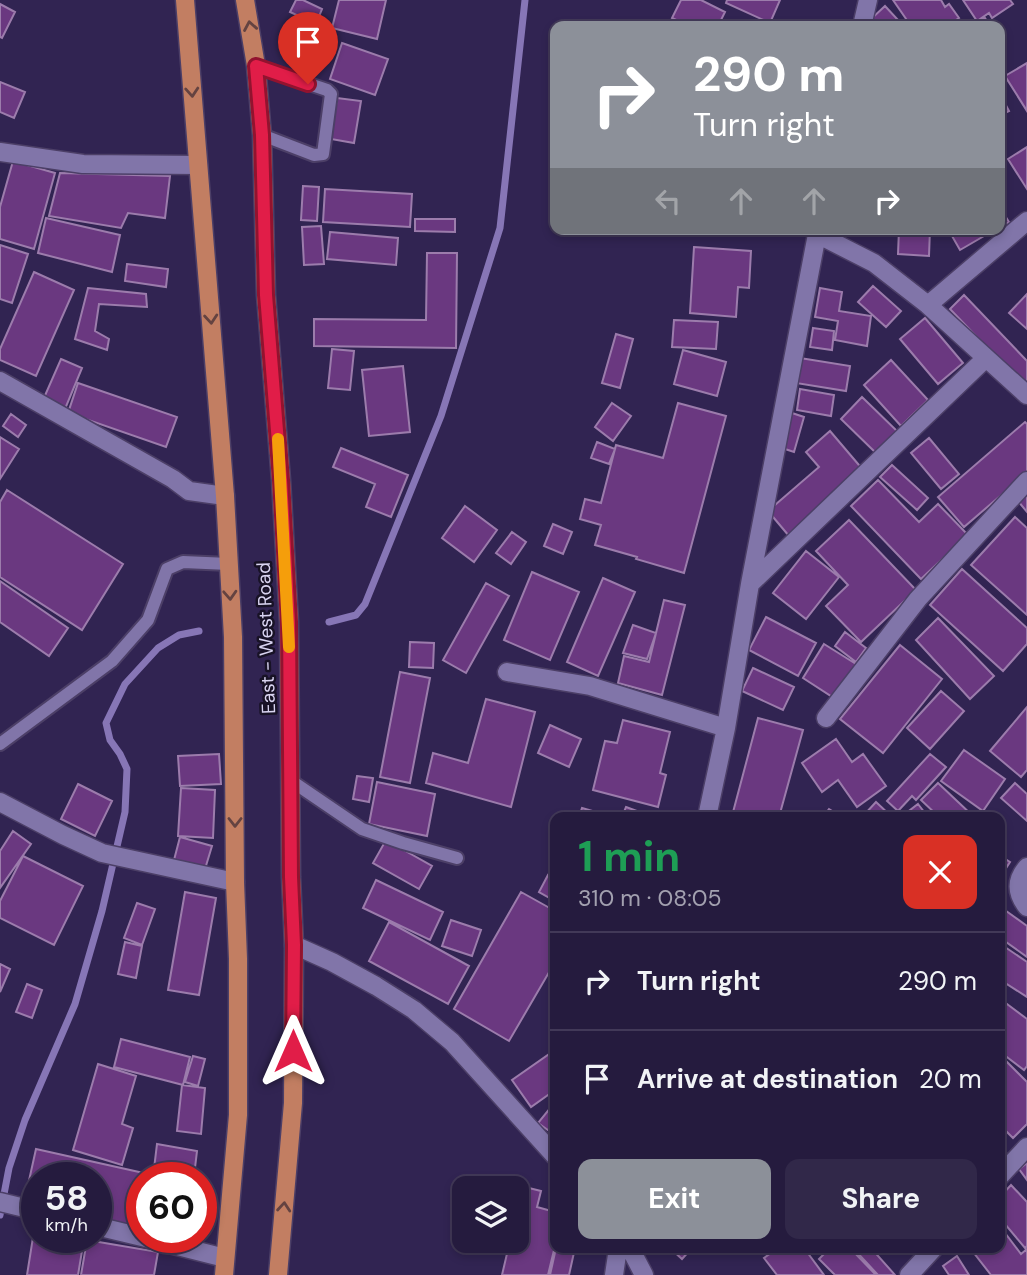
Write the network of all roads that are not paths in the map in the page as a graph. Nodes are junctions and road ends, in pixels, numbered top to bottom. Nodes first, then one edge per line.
1 (185, 0) edge
2 (245, 0) edge
3 (868, 0) edge
4 (863, 21) edge
5 (256, 66) junction
6 (262, 135) junction
7 (0, 152) edge
8 (198, 165) junction
9 (1027, 221) edge
10 (816, 235) edge
11 (823, 235) edge
12 (928, 304) junction
13 (986, 358) junction
14 (0, 382) edge
15 (1027, 395) edge
16 (1027, 481) edge
17 (225, 496) junction
18 (229, 564) junction
19 (750, 584) junction
20 (506, 671) dead end
21 (827, 718) dead end
22 (726, 727) junction
23 (0, 744) edge
24 (290, 780) junction
25 (0, 802) edge
26 (708, 812) edge
27 (457, 858) dead end
28 (1027, 867) edge
29 (235, 882) junction
30 (1027, 907) edge
31 (294, 945) junction
32 (1027, 1147) edge
33 (550, 1150) edge
34 (1005, 1171) edge
35 (0, 1202) edge
36 (21, 1207) edge
37 (187, 1253) edge
38 (617, 1253) edge
39 (633, 1253) edge
40 (929, 1253) edge
41 (224, 1266) edge
42 (278, 1275) edge
43 (614, 1275) edge
44 (644, 1275) edge
45 (909, 1275) edge

1 -> 8 main road, East - West Road
5 -> 2 main road, East - West Road
3 - 4 street
5 - 6 main road, East - West Road
5 - 6 lane
6 - 24 main road, East - West Road
7 - 8 street
8 -> 17 main road, East - West Road
9 - 12 street
10 - 19 street
11 - 12 street
12 - 13 street
13 - 15 street
13 - 19 street
14 - 17 street
16 - 21 street
17 - 18 main road, East - West Road
18 - 23 lane
18 -> 29 main road, East - West Road
19 - 22 street
20 - 22 street
22 - 26 street
24 - 27 lane
24 - 31 main road, East - West Road
25 - 29 street
28 - 30 street
29 - 41 main road, East - West Road
31 - 33 street
42 -> 31 main road, East - West Road
32 - 34 street
35 - 36 street
37 - 41 street
38 - 43 street
39 - 44 street
40 - 45 street

